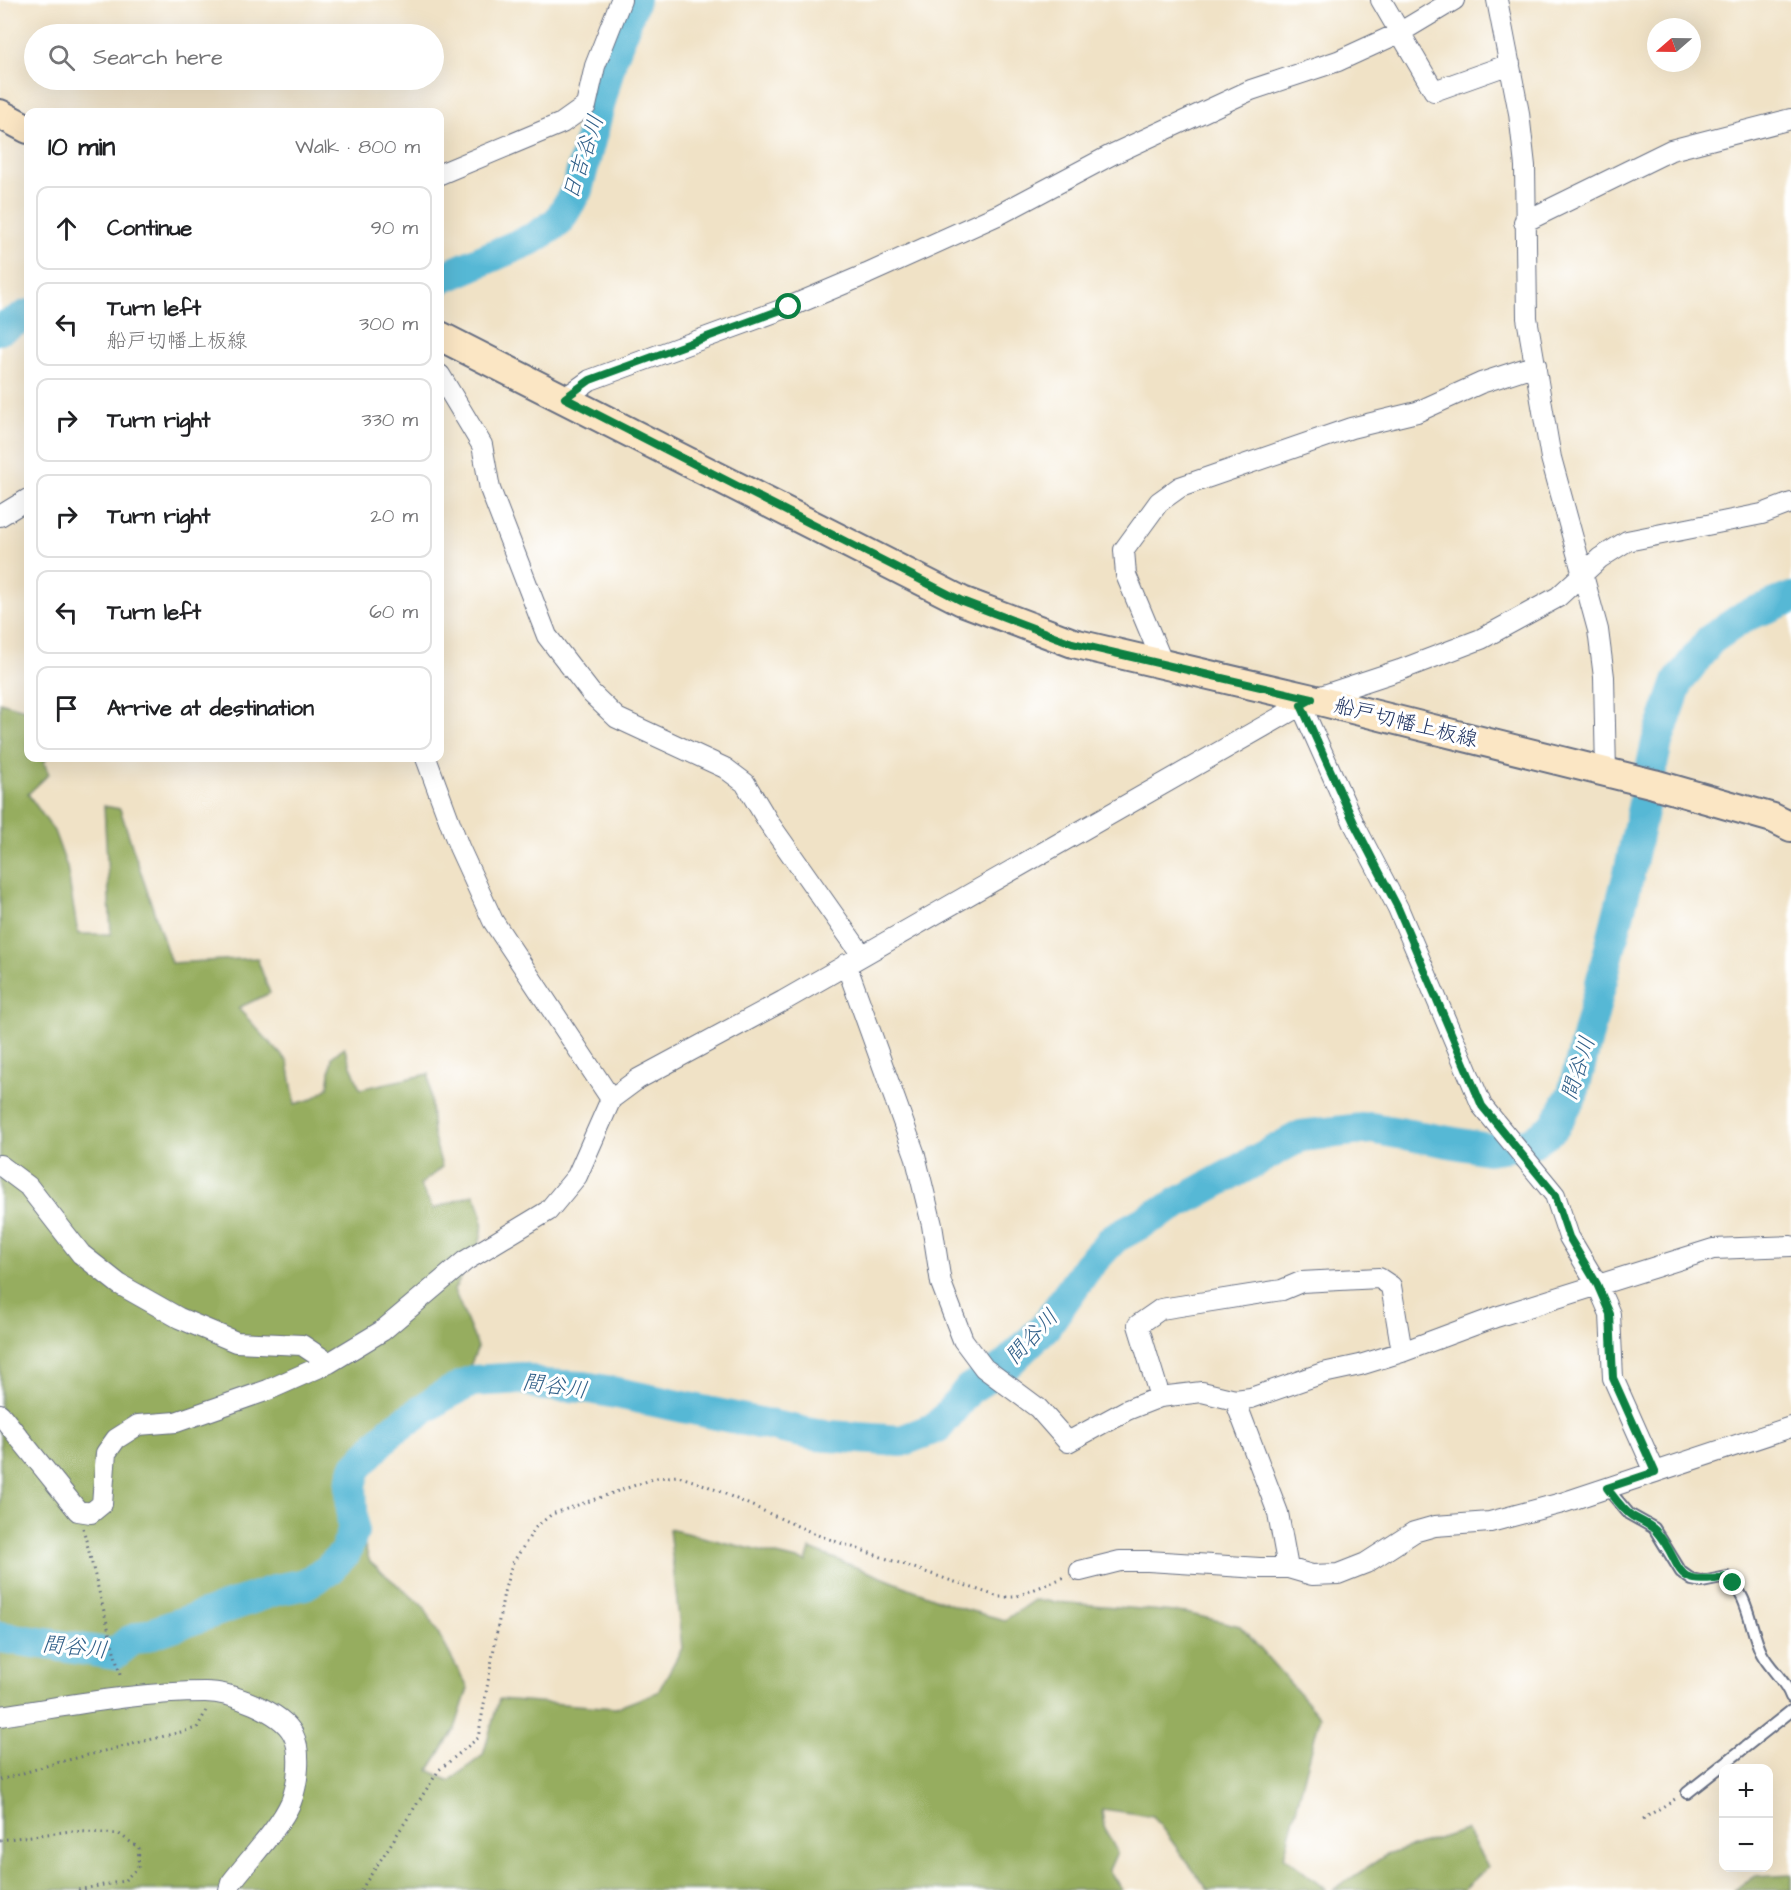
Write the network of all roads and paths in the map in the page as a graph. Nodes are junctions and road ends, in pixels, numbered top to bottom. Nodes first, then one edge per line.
1 (621, 0) edge
2 (1381, 0) edge
3 (1454, 0) edge
4 (1497, 0) edge
5 (1398, 33) junction
6 (1510, 64) junction
7 (0, 114) edge
8 (1791, 119) edge
9 (24, 127) edge
10 (444, 172) edge
11 (1524, 222) junction
12 (444, 338) edge
13 (1536, 365) junction
14 (444, 382) edge
15 (565, 398) junction
16 (24, 501) edge
17 (1791, 503) edge
18 (0, 516) edge
19 (1583, 574) junction
20 (1164, 666) junction
21 (1306, 702) junction
22 (427, 762) edge
23 (1606, 773) junction
24 (1791, 827) edge
25 (854, 960) junction
26 (611, 1099) junction
27 (0, 1165) edge
28 (1791, 1246) edge
29 (1597, 1284) junction
30 (1402, 1352) junction
31 (329, 1363) junction
32 (1160, 1397) junction
33 (1235, 1400) junction
34 (0, 1414) edge
35 (1791, 1427) edge
36 (1655, 1472) junction
37 (1607, 1488) junction
38 (78, 1511) junction
39 (1288, 1568) junction
40 (1080, 1570) joint
41 (118, 1659) dead end
42 (207, 1692) junction
43 (1791, 1697) edge
44 (1791, 1711) edge
45 (0, 1716) edge
46 (0, 1780) edge
47 (1687, 1793) joint
48 (1643, 1819) dead end
49 (0, 1839) edge
50 (78, 1890) edge
51 (229, 1890) edge
52 (361, 1890) edge

1 - 10 street
2 - 5 street
3 - 5 street
4 - 6 street
5 - 6 street
5 - 15 street
6 - 11 street
7 - 9 main road
8 - 11 street
11 - 13 street
12 - 15 main road, 船戸切幡上板線
13 - 19 street
13 - 20 street
14 - 25 street
15 - 20 main road, 船戸切幡上板線
16 - 18 street
17 - 19 street
19 - 21 street
19 - 23 street
20 - 21 main road, 船戸切幡上板線
21 - 23 main road, 船戸切幡上板線
21 - 25 street
21 - 29 street
22 - 26 street
23 - 24 main road, 船戸切幡上板線
25 - 26 street
25 - 32 street
26 - 31 street
27 - 31 street
28 - 29 street
29 - 30 street
29 - 36 street
30 - 32 street
30 - 33 street
31 - 38 street
32 - 33 street
33 - 39 street
34 - 38 street
35 - 36 street
36 - 37 street
37 - 39 street
37 - 43 lane
38 - 41 path
39 - 40 street
40 - 52 path
42 - 45 street
42 - 46 path
42 - 51 street
44 - 47 lane
47 - 48 path
49 - 50 path

